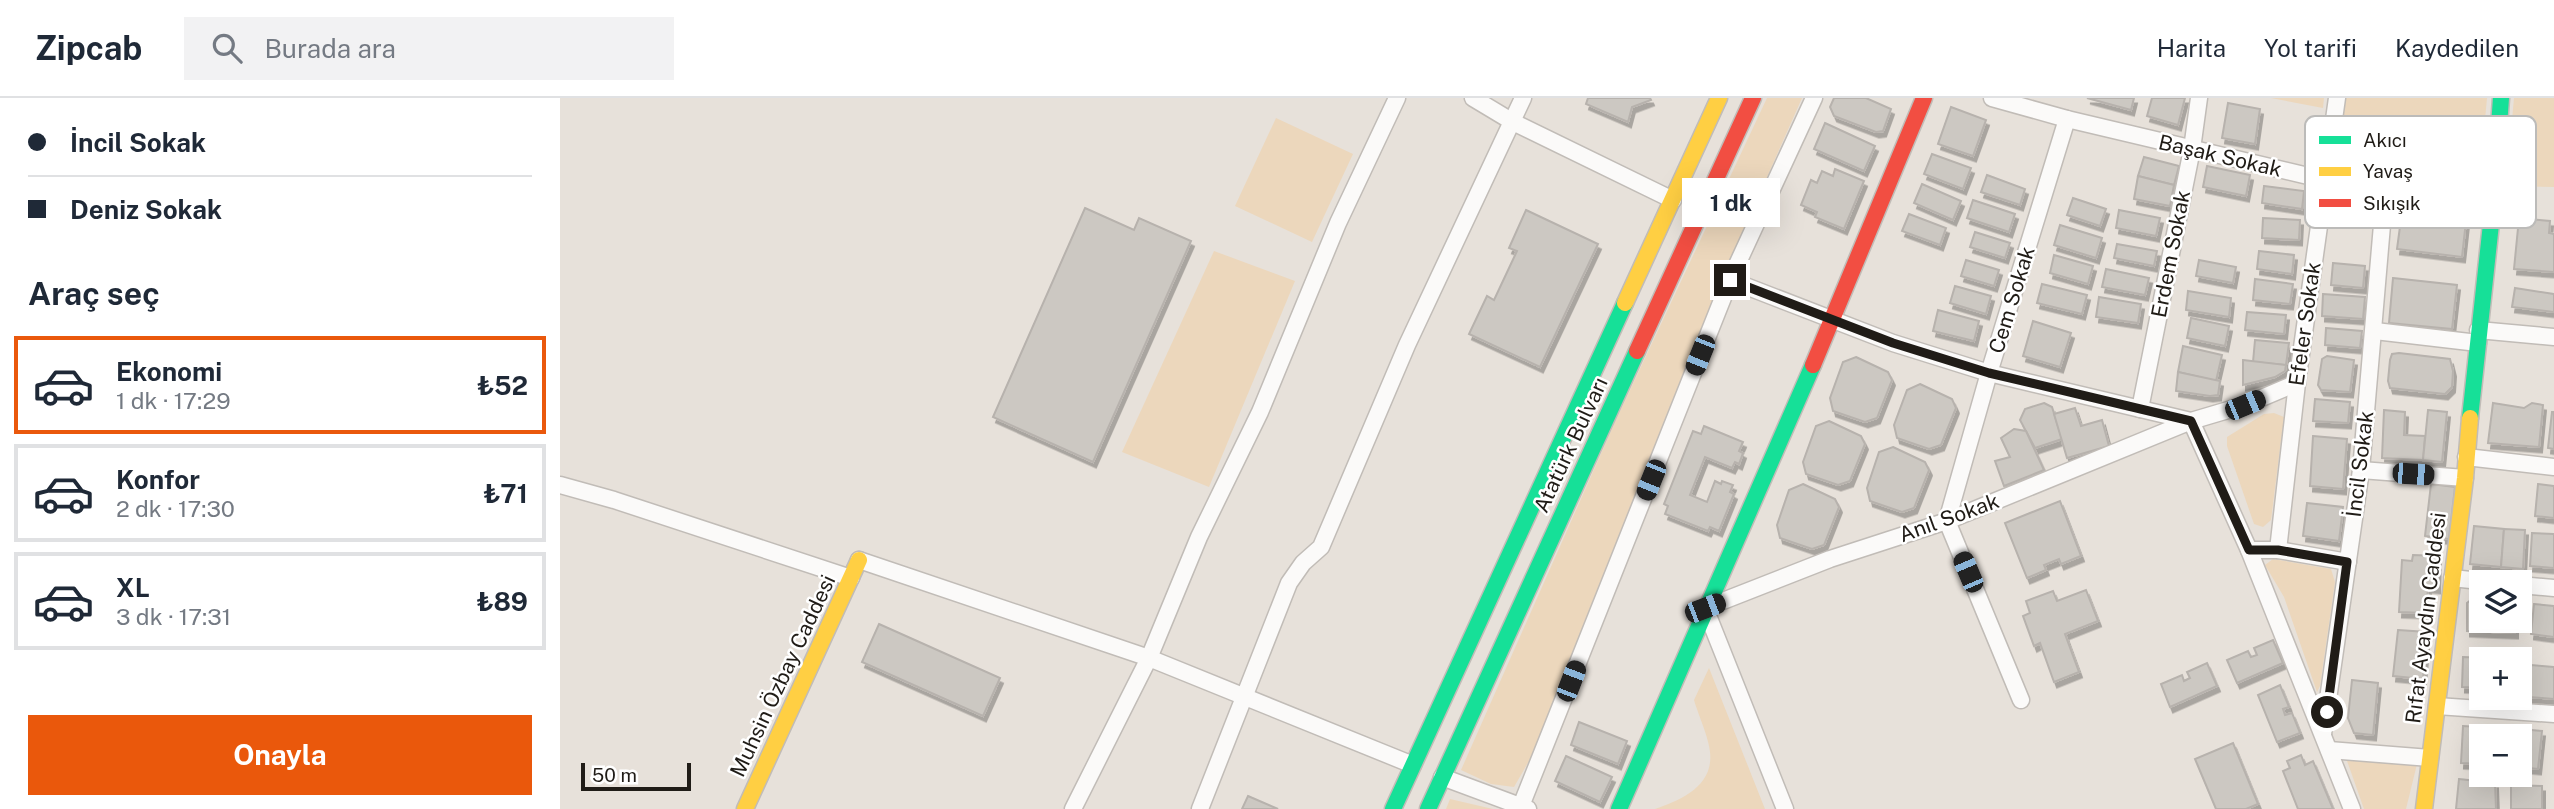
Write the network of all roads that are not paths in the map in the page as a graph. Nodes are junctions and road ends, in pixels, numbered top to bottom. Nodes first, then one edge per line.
1 (1397, 98) edge
2 (1473, 98) edge
3 (1523, 98) edge
4 (1719, 98) edge
5 (1754, 98) edge
6 (1814, 98) edge
7 (1924, 98) edge
8 (1992, 98) edge
9 (2199, 98) edge
10 (2337, 98) edge
11 (2501, 98) edge
12 (2334, 116) edge
13 (2500, 116) edge
14 (2067, 119) junction
15 (1513, 122) junction
16 (2192, 149) junction
17 (2305, 175) edge
18 (1673, 200) junction
19 (2318, 228) edge
20 (2382, 228) edge
21 (2490, 228) edge
22 (1730, 280) junction
23 (1833, 319) junction
24 (2375, 331) junction
25 (2478, 337) junction
26 (2554, 337) edge
27 (1989, 373) junction
28 (2297, 383) junction
29 (2140, 409) junction
30 (2191, 421) junction
31 (2466, 457) junction
32 (2554, 467) edge
33 (2361, 470) junction
34 (2465, 478) junction
35 (560, 485) edge
36 (1947, 521) junction
37 (2249, 550) junction
38 (2278, 550) junction
39 (2347, 562) junction
40 (851, 578) junction
41 (2452, 578) junction
42 (2469, 580) edge
43 (2532, 586) edge
44 (2554, 589) edge
45 (1705, 608) junction
46 (1149, 658) junction
47 (1246, 696) junction
48 (2021, 700) dead end
49 (2437, 706) junction
50 (2554, 714) edge
51 (2326, 743) junction
52 (2430, 758) junction
53 (1413, 765) junction
54 (1442, 777) junction
55 (1517, 807) edge
56 (745, 809) edge
57 (1073, 809) edge
58 (1200, 809) edge
59 (1393, 809) edge
60 (1428, 809) edge
61 (1619, 809) edge
62 (1785, 809) edge
63 (2352, 809) edge
64 (2424, 809) edge

1 - 46 street
2 - 15 street
3 - 15 street
4 - 18 street, Atatürk Bulvarı
5 - 54 street, Atatürk Bulvarı
6 - 22 street
7 - 23 street
8 - 14 street, Başak Sokak
9 - 16 street, Erdem Sokak
10 - 12 street, Efeler Sokak
11 - 13 street, Rıfat Ayaydın Caddesi
14 - 16 street, Başak Sokak
14 - 27 street, Cem Sokak
15 - 18 street
15 - 47 street
16 - 17 street, Başak Sokak
16 - 29 street, Erdem Sokak
18 - 53 street, Atatürk Bulvarı
19 - 28 street, Efeler Sokak
20 - 24 street, İncil Sokak
21 - 25 street, Rıfat Ayaydın Caddesi
22 - 23 street
22 - 55 street
23 - 27 street
23 - 45 street
24 - 25 street
24 - 33 street, İncil Sokak
25 - 26 street
25 - 31 street, Rıfat Ayaydın Caddesi
27 - 29 street
27 - 36 street, Cem Sokak
28 - 30 street, Anıl Sokak
28 - 38 street, Efeler Sokak
29 - 30 street
30 - 36 street, Anıl Sokak
30 - 37 street
31 - 32 street
31 - 34 street, Rıfat Ayaydın Caddesi
33 - 34 street
33 - 39 street, İncil Sokak
34 - 41 street, Rıfat Ayaydın Caddesi
35 - 40 street
36 - 45 street, Anıl Sokak
36 - 48 street
37 - 38 street
37 - 51 street
38 - 39 street
39 - 51 street, İncil Sokak
40 - 46 street, Muhsin Özbay Caddesi
40 - 56 street, Muhsin Özbay Caddesi
41 - 42 street
41 - 49 street, Rıfat Ayaydın Caddesi
43 - 44 street
45 - 61 street
45 - 62 street
46 - 47 street
46 - 57 street
47 - 53 street
47 - 58 street
49 - 50 street
49 - 52 street, Rıfat Ayaydın Caddesi
51 - 52 street
51 - 63 street
52 - 64 street, Rıfat Ayaydın Caddesi
53 - 54 street
53 - 59 street, Atatürk Bulvarı
54 - 55 street
54 - 60 street, Atatürk Bulvarı

